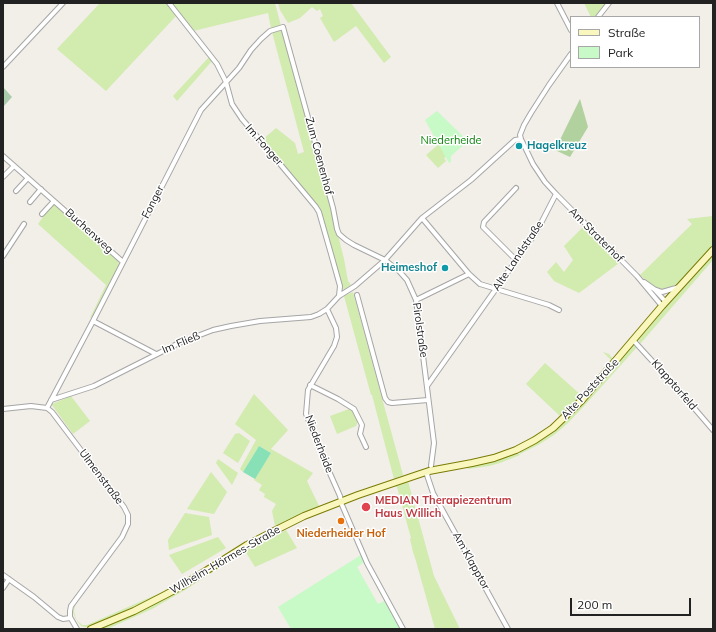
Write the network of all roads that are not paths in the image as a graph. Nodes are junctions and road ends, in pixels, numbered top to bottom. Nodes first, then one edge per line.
1 (63, 3) edge
2 (169, 3) edge
3 (557, 3) edge
4 (609, 3) edge
5 (599, 16) edge
6 (283, 27) joint
7 (570, 28) edge
8 (570, 55) edge
9 (3, 67) edge
10 (226, 82) junction
11 (520, 139) junction
12 (3, 156) edge
13 (14, 166) junction
14 (3, 177) edge
15 (28, 178) junction
16 (516, 188) dead end
17 (41, 189) junction
18 (16, 191) dead end
19 (556, 194) junction
20 (54, 201) junction
21 (30, 202) dead end
22 (42, 214) dead end
23 (422, 218) junction
24 (24, 224) dead end
25 (713, 250) edge
26 (3, 256) edge
27 (385, 260) junction
28 (516, 260) junction
29 (123, 262) junction
30 (469, 274) junction
31 (637, 276) junction
32 (688, 278) junction
33 (495, 289) junction
34 (654, 289) junction
35 (357, 295) dead end
36 (339, 296) junction
37 (416, 300) junction
38 (664, 304) junction
39 (326, 309) junction
40 (559, 310) dead end
41 (93, 321) junction
42 (633, 340) junction
43 (156, 354) junction
44 (310, 385) junction
45 (427, 386) junction
46 (51, 400) junction
47 (428, 400) junction
48 (47, 408) junction
49 (3, 409) edge
50 (713, 430) edge
51 (366, 447) dead end
52 (430, 469) junction
53 (342, 502) junction
54 (3, 575) edge
55 (9, 579) junction
56 (3, 588) edge
57 (70, 618) junction
58 (77, 629) edge
59 (91, 629) edge
60 (404, 629) edge
61 (508, 629) edge

1 - 9 street
2 - 10 street, Im Fonger
3 - 7 street
4 - 5 street
6 - 10 street, Fonger
6 - 27 street, Zum Coenenhof
8 - 11 street
10 - 29 street, Fonger
10 - 36 street, Im Fonger
11 - 19 street
11 - 23 street
12 - 13 street, Buchenweg
13 - 14 street
13 - 15 street, Buchenweg
15 - 17 street, Buchenweg
15 - 18 street
16 - 28 street
17 - 20 street, Buchenweg
17 - 21 street
19 - 28 street, Alte Landstraße
19 - 31 street, Am Straterhof
20 - 22 street, Buchenweg
20 - 29 street, Buchenweg
23 - 27 street
23 - 30 street
24 - 26 street
25 - 32 street, Alte Poststraße
27 - 36 street
27 - 37 street, Pirolstraße
28 - 33 street, Alte Landstraße
29 - 41 street, Fonger
30 - 33 street
30 - 37 street
31 - 34 street, Am Straterhof
31 - 38 street, Am Straterhof
32 - 34 street
32 - 38 street, Alte Poststraße
33 - 40 street
33 - 45 street, Alte Landstraße
34 - 38 street, Am Straterhof
35 - 47 street
36 - 39 street
37 - 45 street, Pirolstraße
38 - 42 street, Alte Poststraße
39 - 43 street, Im Fließ
39 - 44 street, Niederheide
41 - 43 street
41 - 46 street, Fonger
42 - 50 street, Klapptorfeld
42 - 52 street, Alte Poststraße
43 - 46 street, Im Fließ
44 - 51 street
44 - 53 street, Niederheide
45 - 47 street
46 - 48 street
47 - 52 street
48 - 49 street
48 - 57 street, Ulmenstraße
52 - 53 street, Wilhelm-Hörmes-Straße
52 - 61 street, Am Klapptor
53 - 59 street, Wilhelm-Hörmes-Straße
53 - 60 street, Niederheide
54 - 55 street
55 - 56 street
55 - 57 street
57 - 58 street

